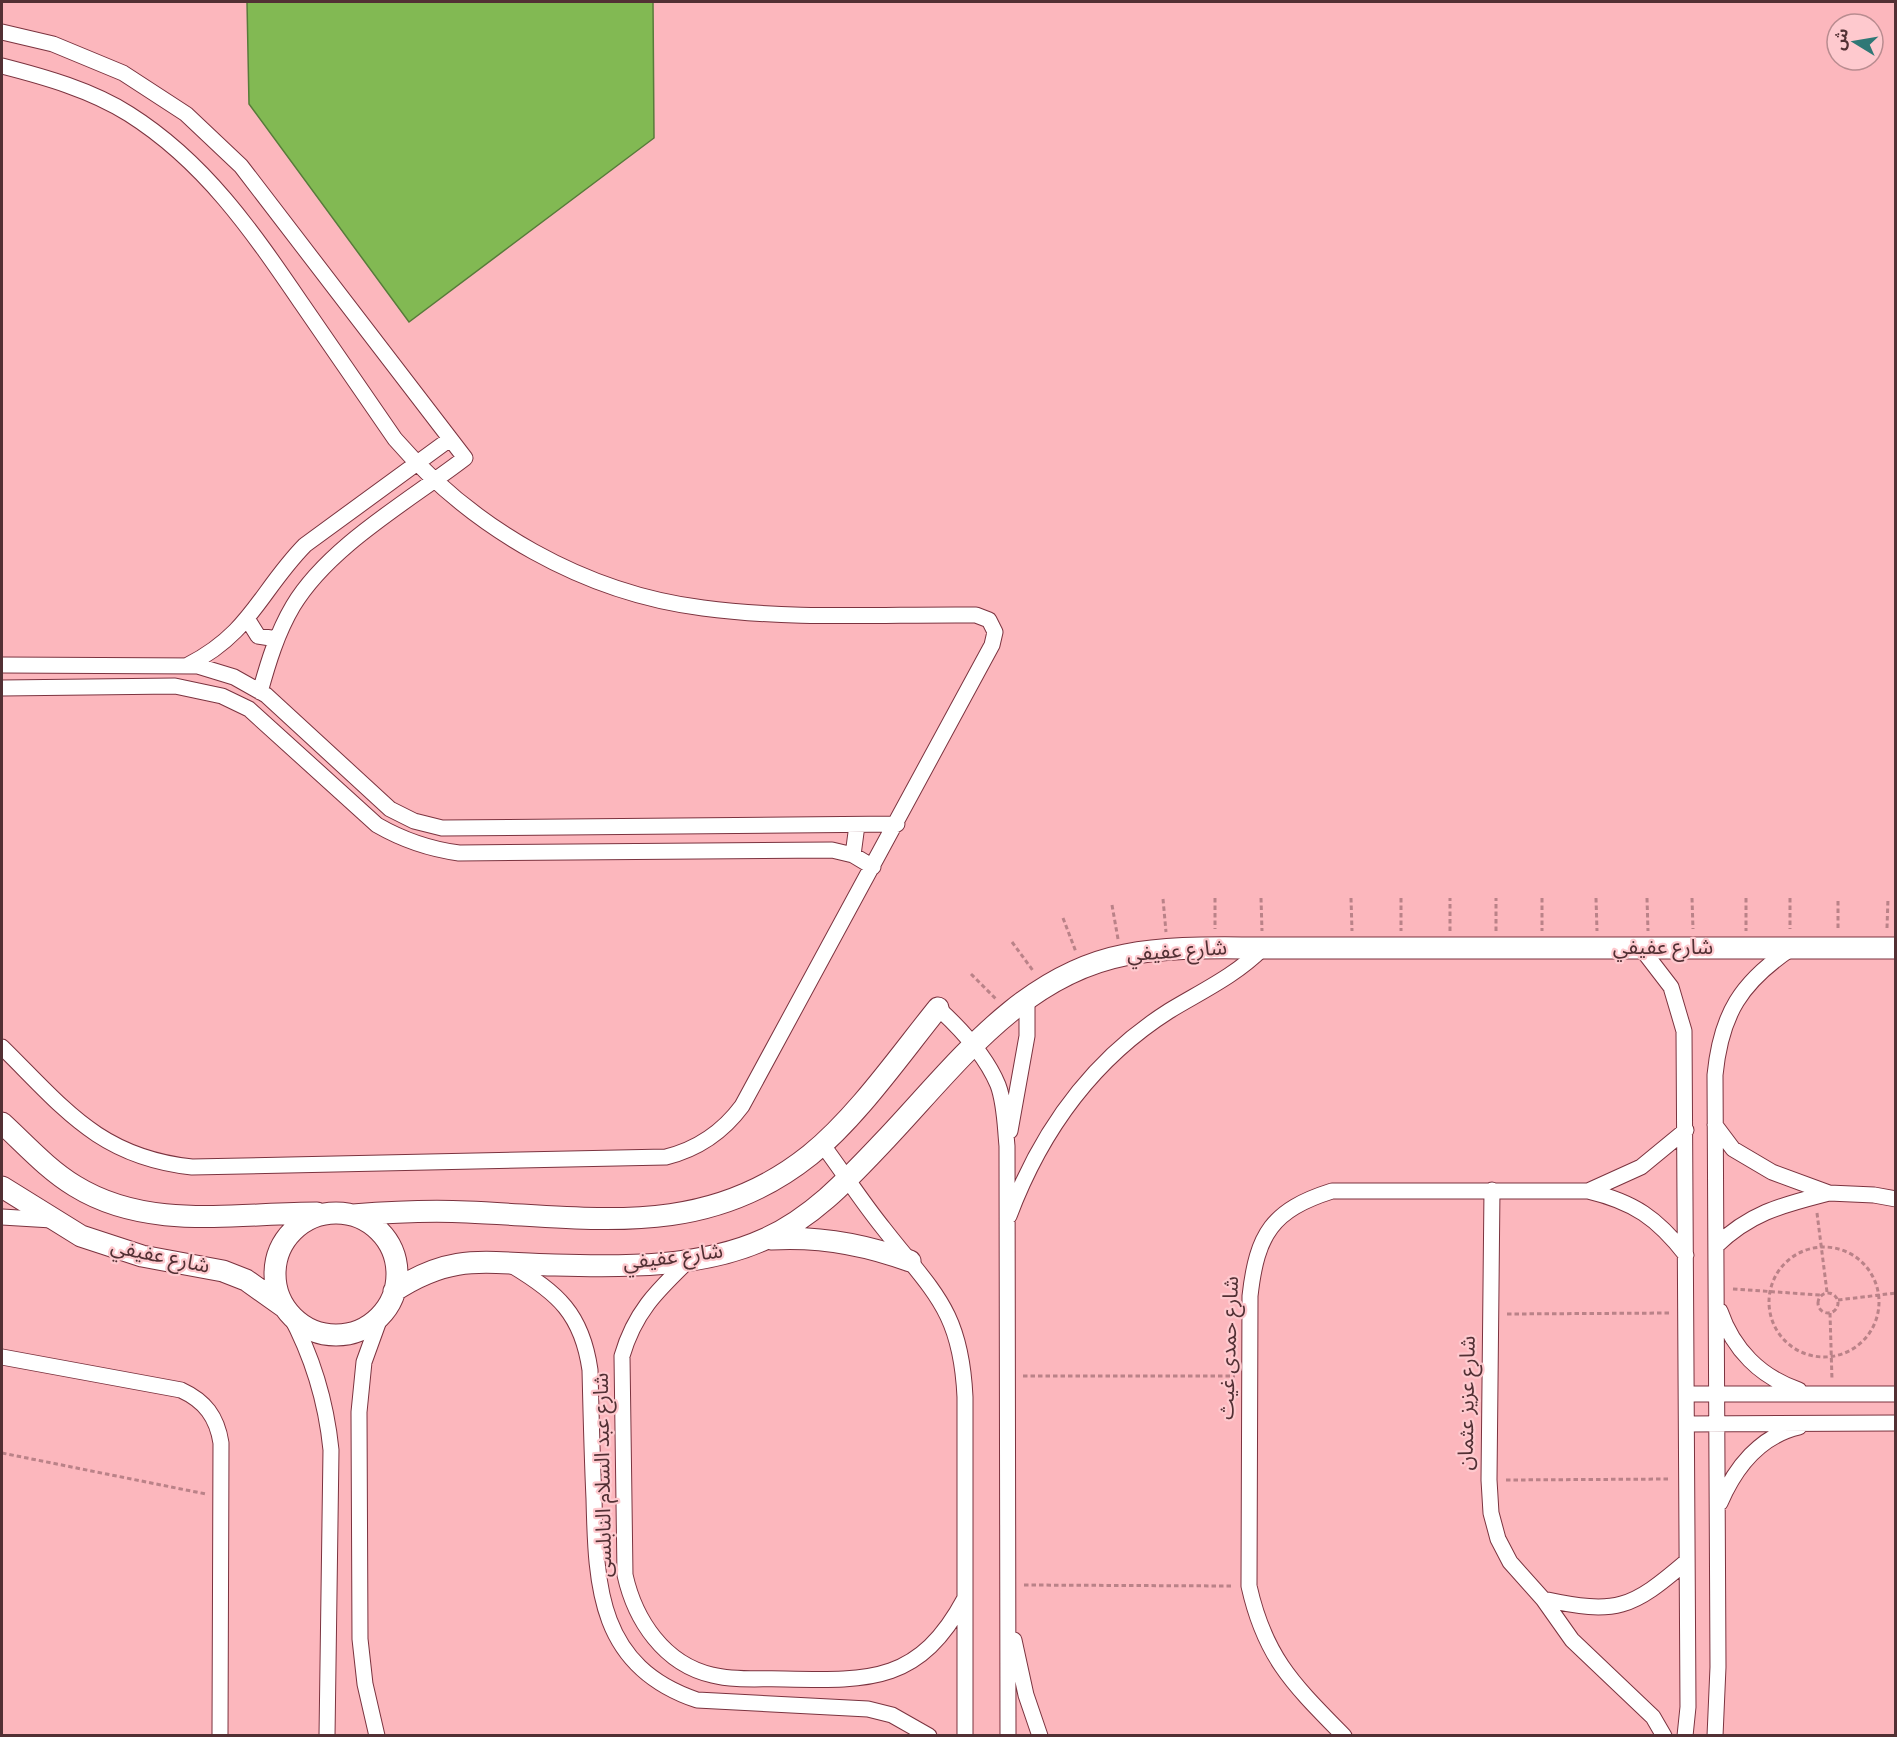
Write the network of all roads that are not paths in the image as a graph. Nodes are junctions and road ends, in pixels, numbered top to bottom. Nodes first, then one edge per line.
1 (2, 32) edge
2 (2, 66) edge
3 (450, 439) junction
4 (416, 464) junction
5 (434, 482) junction
6 (248, 620) junction
7 (277, 639) junction
8 (2, 665) edge
9 (188, 665) junction
10 (2, 688) edge
11 (260, 692) junction
12 (897, 824) junction
13 (857, 825) junction
14 (460, 830) junction
15 (459, 853) junction
16 (853, 855) junction
17 (873, 867) junction
18 (1263, 948) junction
19 (1645, 948) junction
20 (1792, 948) junction
21 (1891, 948) edge
22 (1027, 998) junction
23 (938, 1008) joint
24 (2, 1047) edge
25 (974, 1047) junction
26 (2, 1123) edge
27 (1715, 1125) junction
28 (1686, 1130) junction
29 (822, 1144) junction
30 (1006, 1146) junction
31 (848, 1179) junction
32 (2, 1187) edge
33 (1492, 1190) junction
34 (1588, 1191) junction
35 (1822, 1195) junction
36 (1896, 1199) edge
37 (326, 1213) junction
38 (353, 1215) junction
39 (2, 1217) edge
40 (52, 1220) junction
41 (1005, 1227) junction
42 (764, 1239) junction
43 (1716, 1246) junction
44 (1686, 1255) junction
45 (690, 1259) junction
46 (910, 1261) junction
47 (506, 1262) junction
48 (394, 1291) junction
49 (1716, 1295) junction
50 (288, 1311) junction
51 (381, 1315) junction
52 (2, 1357) edge
53 (1894, 1393) edge
54 (1687, 1394) junction
55 (1717, 1394) junction
56 (1810, 1394) junction
57 (1816, 1423) junction
58 (1895, 1423) edge
59 (1687, 1424) junction
60 (1717, 1424) junction
61 (1717, 1508) junction
62 (1687, 1561) junction
63 (965, 1598) junction
64 (1544, 1599) junction
65 (1008, 1614) junction
66 (220, 1736) edge
67 (327, 1736) edge
68 (377, 1736) edge
69 (930, 1736) edge
70 (965, 1736) edge
71 (1008, 1736) edge
72 (1040, 1736) edge
73 (1344, 1736) edge
74 (1664, 1736) edge
75 (1685, 1736) edge
76 (1715, 1736) edge

1 - 3 street
2 - 4 street
3 - 4 street
3 - 5 street
4 - 5 street
4 - 6 street
5 - 7 street
5 - 12 street
6 - 7 street
6 - 9 street
7 - 11 street
8 - 9 street
9 - 11 street
10 - 15 street
11 - 14 street
12 - 13 street
12 - 17 street
13 - 14 street
13 - 16 street
14 - 15 street
15 - 16 street
16 - 17 street
17 - 24 street
18 - 19 street, شارع عفيفي
18 - 22 street, شارع عفيفي
18 - 41 street
19 - 20 street, شارع عفيفي
19 - 28 street
20 - 21 street, شارع عفيفي
20 - 27 street
22 - 25 street, شارع عفيفي
22 - 30 street
23 - 25 street
23 - 29 street, شارع عفيفي
25 - 30 street
25 - 31 street, شارع عفيفي
26 - 37 street, شارع عفيفي
27 - 35 street
27 - 43 street
28 - 34 street, شارع حمدى غيث
28 - 44 street
29 - 31 street
29 - 38 street, شارع عفيفي
30 - 41 street
31 - 42 street, شارع عفيفي
31 - 46 street
32 - 40 street, شارع عفيفي
33 - 34 street, شارع حمدى غيث
33 - 64 street, شارع عزيز عثمان
33 - 73 street, شارع حمدى غيث
34 - 44 street, شارع حمدى غيث
35 - 36 street
35 - 43 street
37 - 38 street
37 - 50 street
38 - 48 street
39 - 40 street
40 - 50 street, شارع عفيفي
41 - 65 street
42 - 45 street, شارع عفيفي
42 - 46 street
43 - 49 street
44 - 54 street
45 - 47 street, شارع عفيفي
45 - 63 street, شارع عبد السلام النابلسى
46 - 63 street
47 - 48 street, شارع عفيفي
47 - 69 street, شارع عبد السلام النابلسى
48 - 51 street
49 - 55 street
49 - 56 street
50 - 51 street
50 - 67 street
51 - 68 street
52 - 66 street
53 - 56 street
54 - 55 street
54 - 59 street
55 - 56 street
55 - 60 street
57 - 58 street
57 - 60 street
57 - 61 street
59 - 60 street
59 - 62 street
60 - 61 street
61 - 76 street
62 - 64 street
62 - 75 street
63 - 70 street
64 - 74 street, شارع عزيز عثمان
65 - 71 street
65 - 72 street

